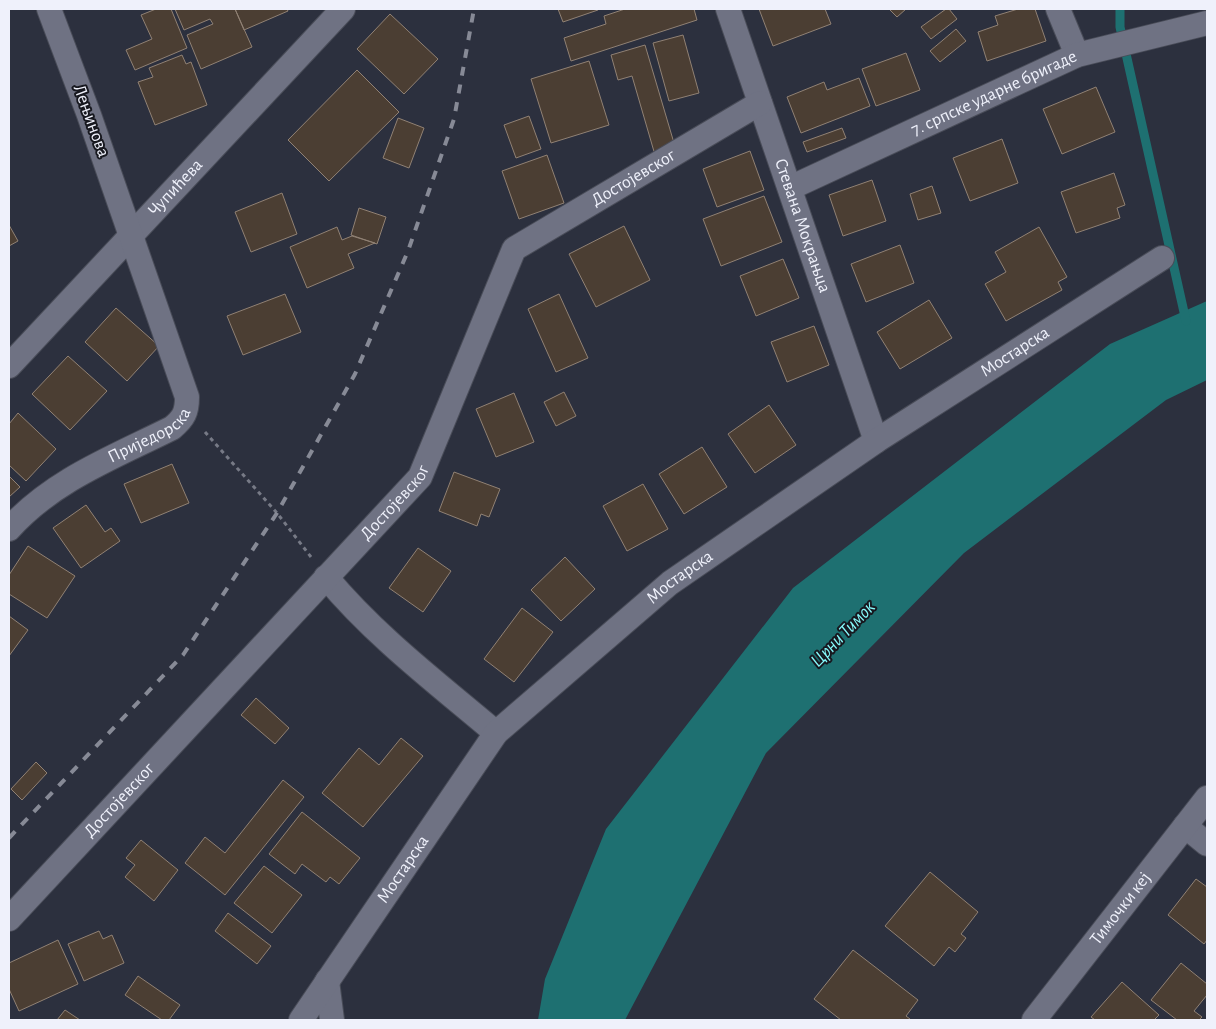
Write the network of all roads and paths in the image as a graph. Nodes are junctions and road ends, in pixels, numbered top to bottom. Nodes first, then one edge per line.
1 (49, 9) edge
2 (342, 9) edge
3 (728, 9) edge
4 (1058, 9) edge
5 (1207, 24) edge
6 (1077, 55) junction
7 (760, 103) junction
8 (790, 188) junction
9 (131, 235) junction
10 (1162, 258) dead end
11 (9, 366) edge
12 (186, 411) junction
13 (876, 441) junction
14 (9, 529) edge
15 (326, 577) junction
16 (496, 733) junction
17 (1207, 798) edge
18 (1185, 826) junction
19 (1207, 844) edge
20 (9, 919) edge
21 (327, 981) junction
22 (301, 1020) edge
23 (332, 1020) edge
24 (1034, 1020) edge

1 - 9 street, Лењинова
2 - 9 street, Чупићева
3 - 7 street, Стевана Мокрањца
4 - 6 street
5 - 6 street, 7. српске ударне бригаде
6 - 8 street, 7. српске ударне бригаде
7 - 8 street, Стевана Мокрањца
7 - 15 street, Достојевског
8 - 13 street, Стевана Мокрањца
9 - 11 street, Чупићева
9 - 12 street, Приједорска
10 - 13 street, Мостарска
12 - 14 street, Приједорска
12 - 15 path
13 - 16 street, Мостарска
15 - 16 street
15 - 20 street, Достојевског
16 - 21 street, Мостарска
17 - 18 street, Тимочки кеј
18 - 19 street
18 - 24 street, Тимочки кеј
21 - 22 street, Мостарска
21 - 23 street

